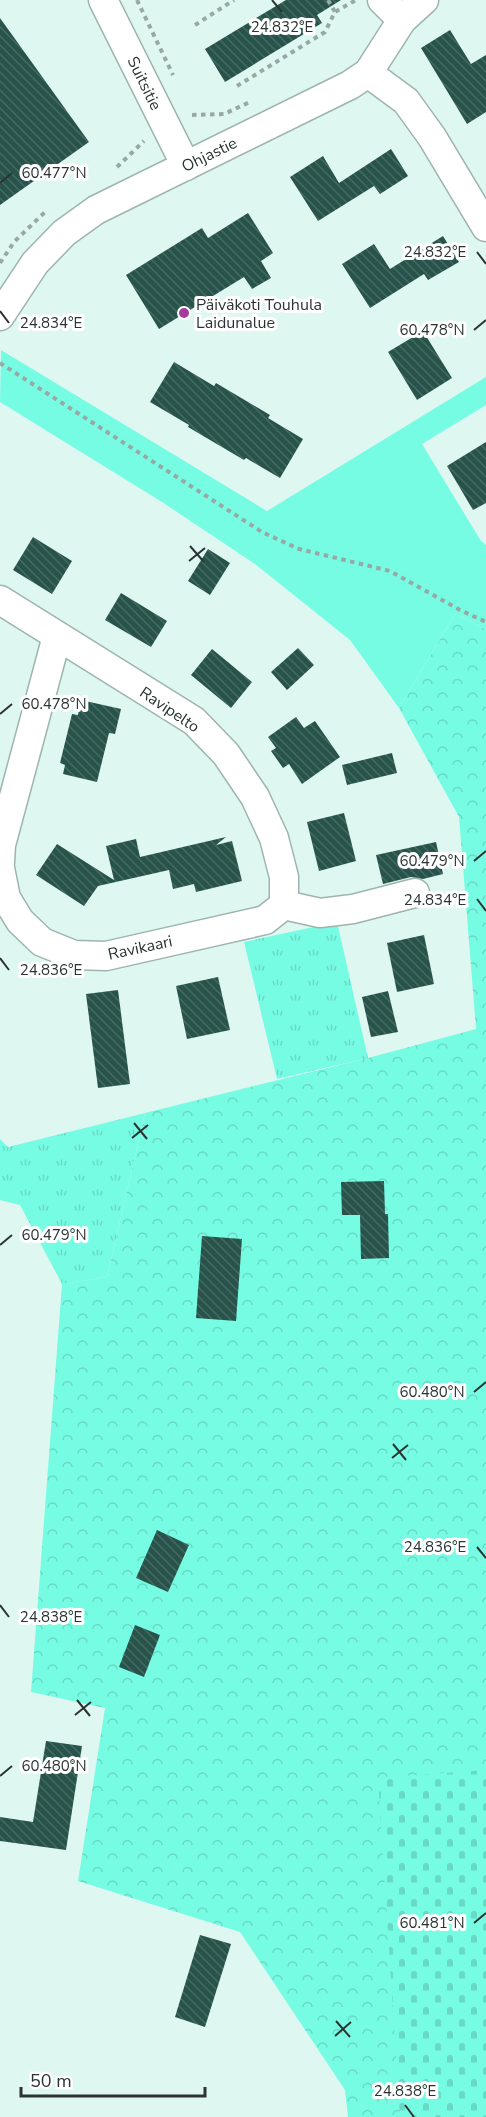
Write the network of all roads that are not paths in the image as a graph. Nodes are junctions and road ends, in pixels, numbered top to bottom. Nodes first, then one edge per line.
1 (104, 0) edge
2 (382, 0) edge
3 (424, 0) edge
4 (402, 20) junction
5 (368, 73) junction
6 (186, 166) junction
7 (486, 227) edge
8 (9, 284) edge
9 (0, 316) edge
10 (0, 600) edge
11 (57, 636) junction
12 (0, 862) edge
13 (0, 868) edge
14 (415, 893) dead end
15 (284, 905) junction

1 - 6 street, Suitsitie
2 - 4 street
3 - 4 street, Ohjastie
4 - 5 street, Ohjastie
5 - 6 street, Ohjastie
5 - 7 street
6 - 8 street, Ohjastie
8 - 9 street, Ohjastie
10 - 11 street, Ravipelto
11 - 12 street
11 - 15 street, Ravipelto
13 - 15 street, Ravikaari
14 - 15 street

